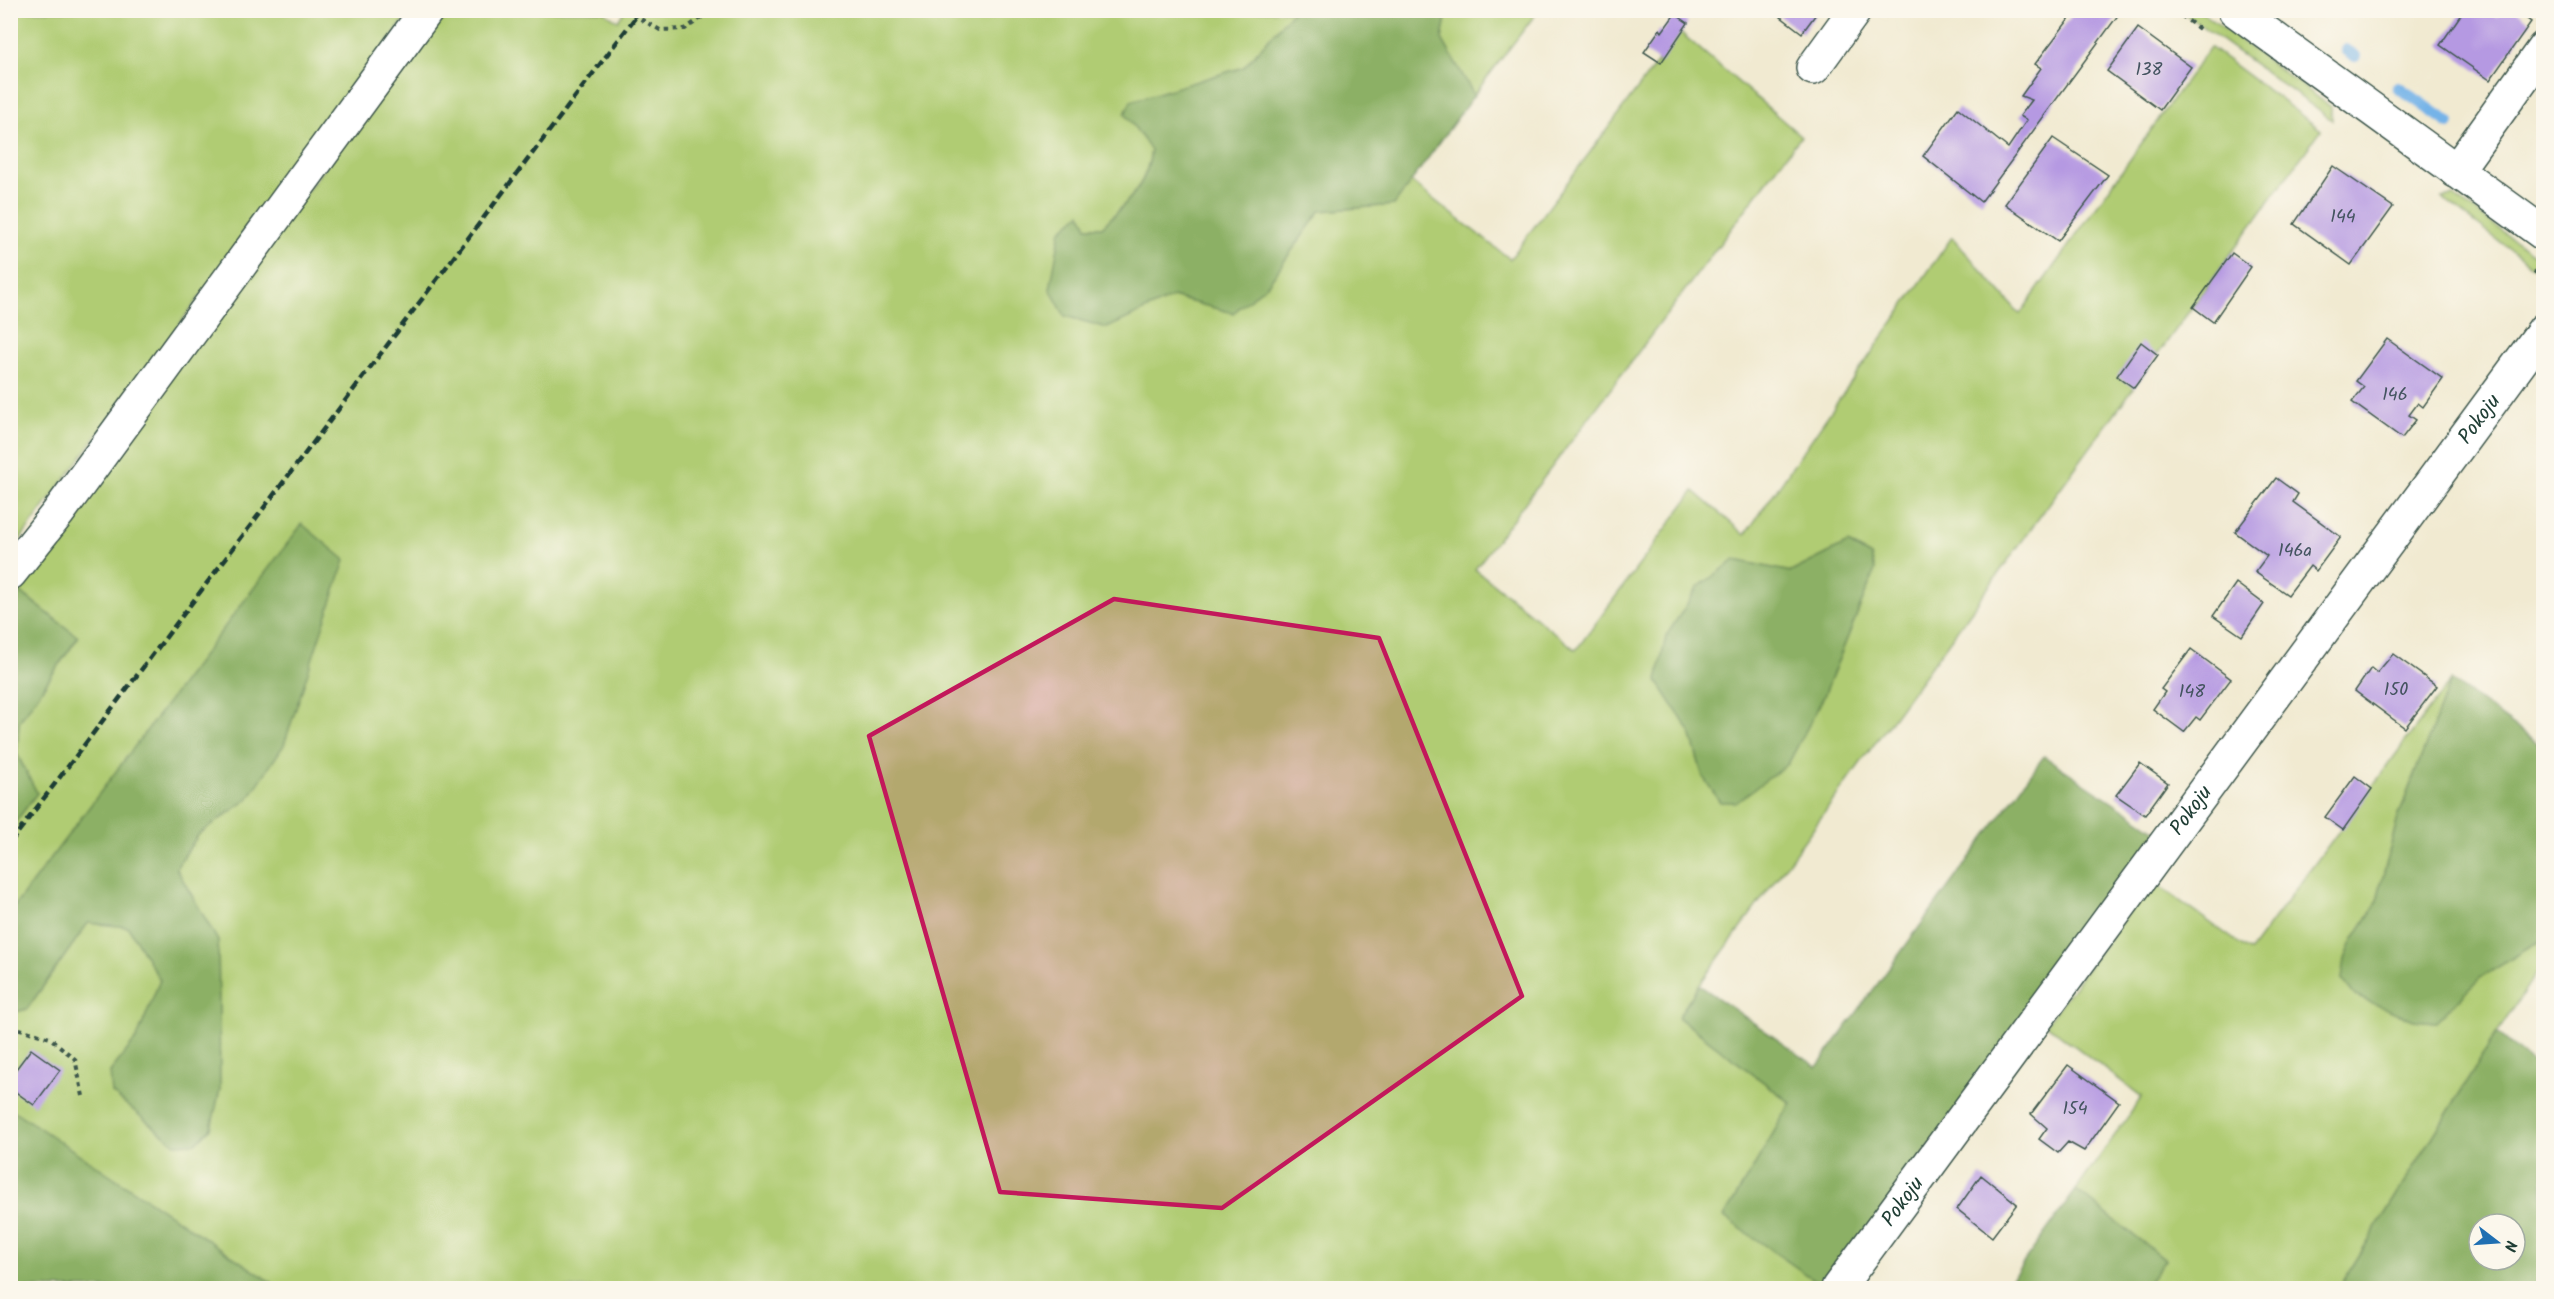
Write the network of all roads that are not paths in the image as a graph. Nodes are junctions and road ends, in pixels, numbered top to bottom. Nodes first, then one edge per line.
1 (427, 10) edge
2 (1855, 10) edge
3 (2235, 10) edge
4 (2544, 48) edge
5 (1813, 68) dead end
6 (2456, 171) junction
7 (2544, 234) edge
8 (2544, 330) edge
9 (10, 573) edge
10 (1838, 1288) edge

1 - 9 street
2 - 5 street
3 - 6 street
4 - 6 street
6 - 7 street
8 - 10 street, Pokoju

